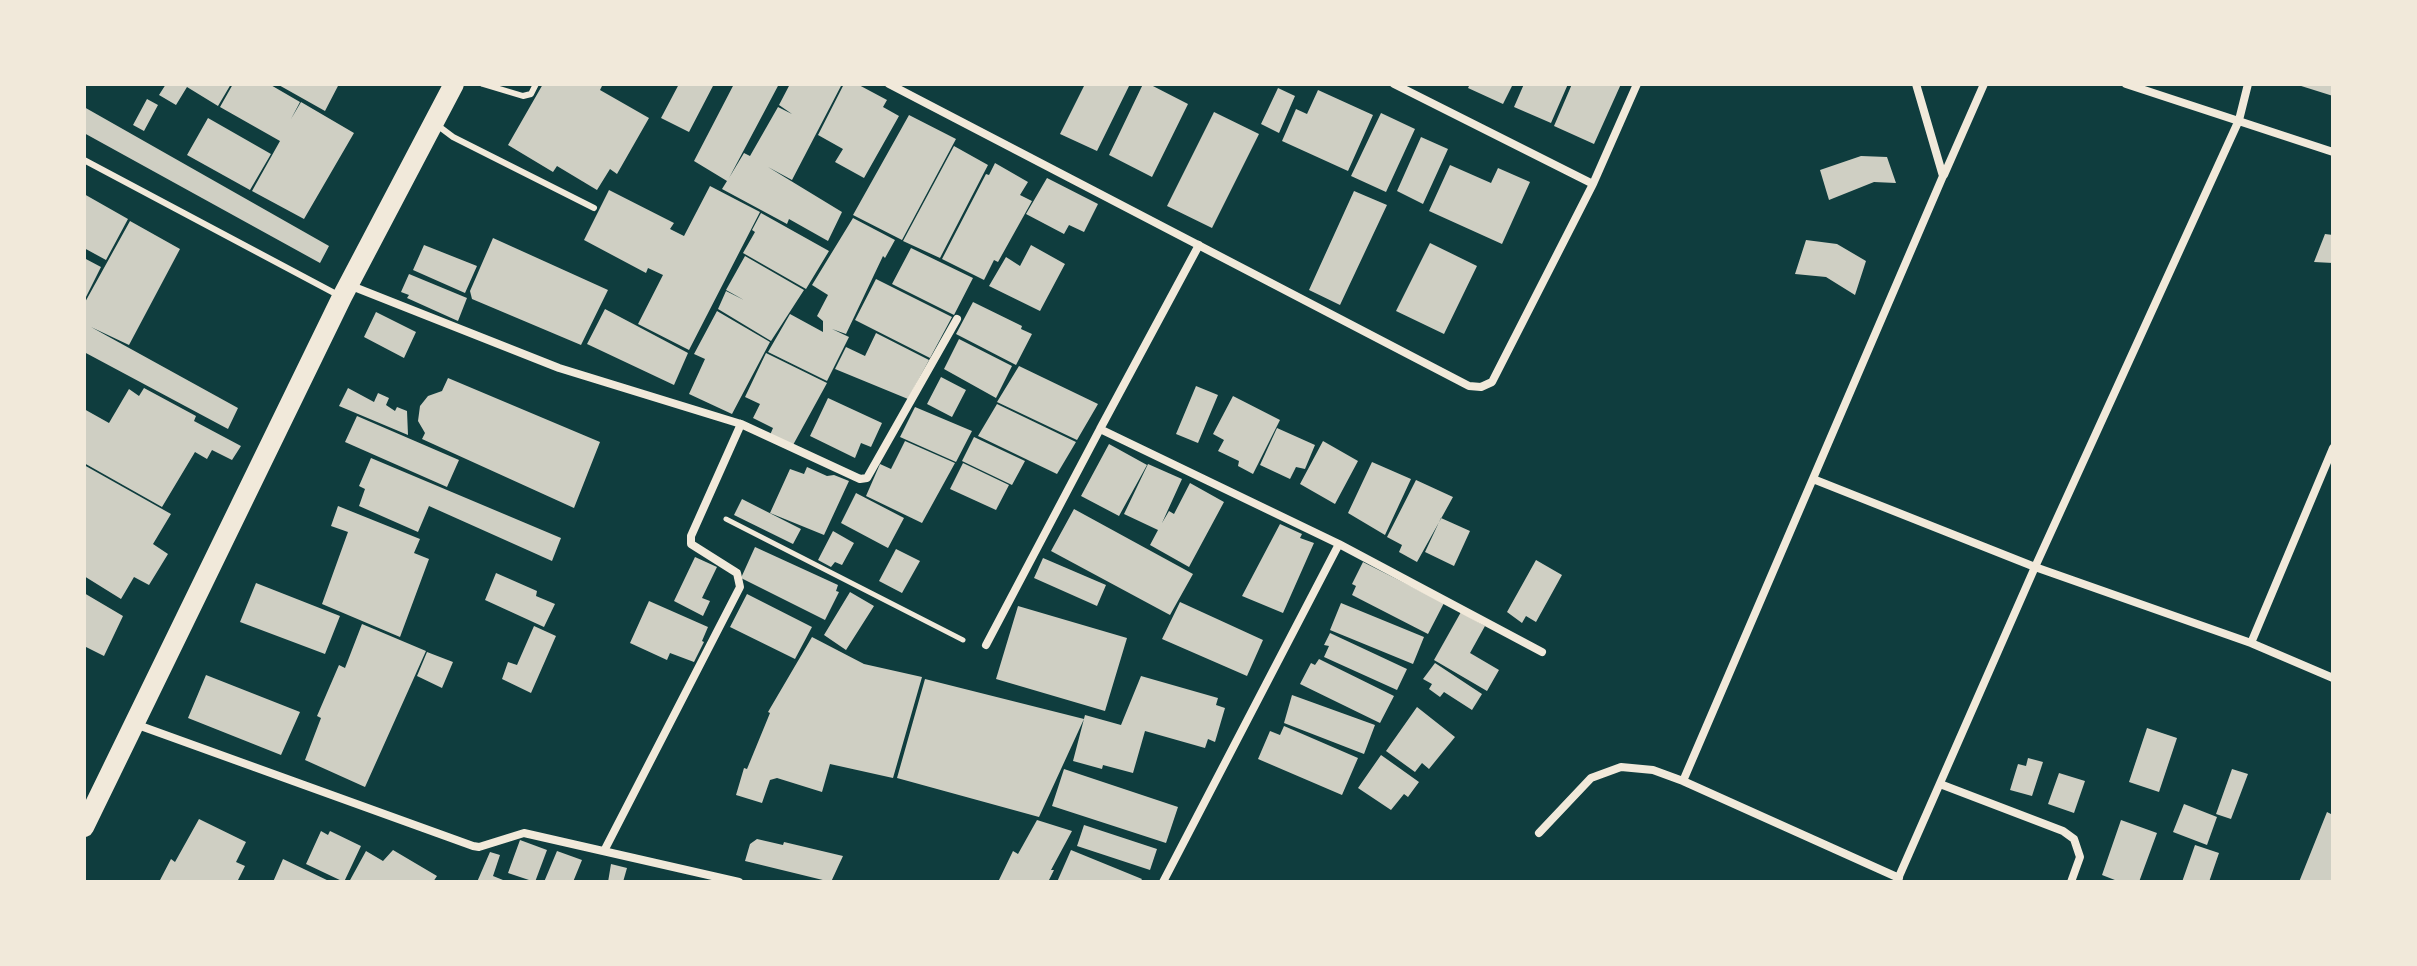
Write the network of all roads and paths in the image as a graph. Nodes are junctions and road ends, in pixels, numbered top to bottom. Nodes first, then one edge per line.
1 (454, 84) edge
2 (483, 84) edge
3 (536, 84) edge
4 (889, 84) edge
5 (1394, 84) edge
6 (1637, 84) edge
7 (1916, 84) edge
8 (1984, 84) edge
9 (2126, 84) edge
10 (2248, 84) edge
11 (2239, 120) junction
12 (434, 123) junction
13 (2333, 152) edge
14 (84, 160) edge
15 (1943, 176) junction
16 (1593, 184) junction
17 (594, 208) dead end
18 (1199, 245) junction
19 (345, 291) junction
20 (957, 319) dead end
21 (741, 424) junction
22 (1100, 429) junction
23 (2333, 448) edge
24 (1813, 479) junction
25 (704, 508) junction
26 (1339, 544) junction
27 (2035, 567) junction
28 (2251, 643) junction
29 (986, 645) joint
30 (1542, 652) dead end
31 (2333, 678) edge
32 (134, 724) junction
33 (1683, 781) junction
34 (1940, 784) junction
35 (84, 827) edge
36 (1539, 833) dead end
37 (604, 851) junction
38 (1898, 880) edge
39 (739, 882) edge
40 (1163, 882) edge
41 (2071, 882) edge

1 - 12 main road
2 - 3 lane
4 - 18 street
5 - 16 street
6 - 16 street
7 - 15 street
8 - 15 street
9 - 11 street
10 - 11 street
11 - 13 street
11 - 27 street
12 - 17 lane
12 - 19 main road
14 - 19 lane
15 - 24 street
16 - 18 street
18 - 22 street
19 - 21 street
19 - 32 main road
20 - 21 street
21 - 25 street
22 - 26 street
22 - 29 street
23 - 28 street
24 - 27 street
24 - 33 street
25 - 29 path
25 - 37 street
26 - 30 street
26 - 40 street
27 - 28 street
27 - 34 street
28 - 31 street
32 - 35 main road
32 - 37 street
33 - 36 street
33 - 38 street
34 - 38 street
34 - 41 street
37 - 39 street

